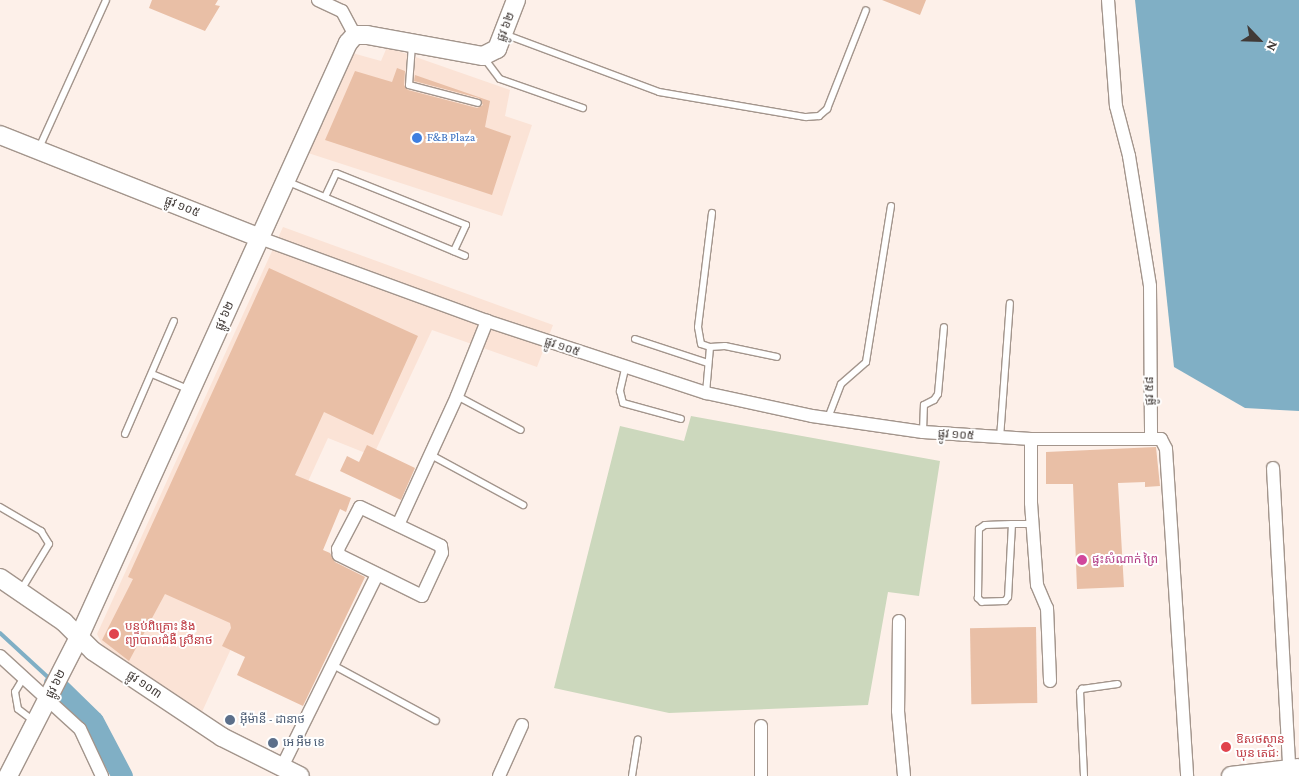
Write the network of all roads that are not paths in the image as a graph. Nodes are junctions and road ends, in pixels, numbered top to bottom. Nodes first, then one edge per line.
1 (106, 0) edge
2 (318, 0) edge
3 (516, 0) edge
4 (1108, 0) edge
5 (345, 6) edge
6 (866, 10) dead end
7 (503, 33) junction
8 (356, 35) junction
9 (412, 44) junction
10 (483, 56) junction
11 (478, 103) dead end
12 (584, 108) dead end
13 (0, 136) edge
14 (38, 149) junction
15 (286, 180) junction
16 (325, 197) junction
17 (891, 206) dead end
18 (712, 213) dead end
19 (260, 238) junction
20 (454, 251) junction
21 (465, 256) dead end
22 (1010, 303) dead end
23 (174, 321) dead end
24 (487, 322) junction
25 (944, 327) dead end
26 (635, 339) dead end
27 (710, 347) junction
28 (777, 357) dead end
29 (708, 363) junction
30 (625, 369) junction
31 (152, 374) junction
32 (192, 391) junction
33 (706, 393) junction
34 (457, 396) junction
35 (828, 418) junction
36 (682, 419) dead end
37 (521, 430) dead end
38 (924, 432) junction
39 (125, 434) dead end
40 (1150, 437) junction
41 (1000, 438) junction
42 (1031, 439) junction
43 (431, 455) junction
44 (1273, 468) dead end
45 (523, 505) dead end
46 (0, 507) edge
47 (1012, 524) junction
48 (1033, 524) junction
49 (398, 525) junction
50 (377, 575) junction
51 (0, 578) edge
52 (19, 592) junction
53 (899, 622) dead end
54 (80, 637) junction
55 (0, 656) edge
56 (333, 665) junction
57 (24, 677) junction
58 (1050, 681) dead end
59 (1118, 684) dead end
60 (53, 689) junction
61 (436, 721) dead end
62 (36, 722) junction
63 (522, 725) dead end
64 (762, 726) dead end
65 (638, 739) dead end
66 (282, 767) junction
67 (1294, 768) edge
68 (8, 776) edge
69 (102, 776) edge
70 (300, 776) edge
71 (499, 776) edge
72 (632, 776) edge
73 (760, 776) edge
74 (904, 776) edge
75 (1084, 776) edge
76 (1187, 776) edge
77 (1231, 776) edge

1 - 14 lane
2 - 5 street
3 - 7 street, ផ្លូវ ៦២
4 - 40 street, ផ្លូវ ៥៨
5 - 8 street
6 - 7 lane
7 - 10 street, ផ្លូវ ៦២
8 - 9 street
8 - 15 street, ផ្លូវ ៦២
9 - 10 street
9 - 11 lane
10 - 12 lane
13 - 14 street, ផ្លូវ ១០៥
14 - 19 street, ផ្លូវ ១០៥
15 - 16 lane
15 - 19 street, ផ្លូវ ៦២
16 - 20 lane
16 - 20 lane
17 - 35 lane
18 - 27 lane
19 - 24 street, ផ្លូវ ១០៥
19 - 32 street, ផ្លូវ ៦២
20 - 21 lane
22 - 41 lane
23 - 31 lane
24 - 30 street, ផ្លូវ ១០៥
24 - 34 street
25 - 38 lane
26 - 29 lane
27 - 28 lane
27 - 29 lane
29 - 33 lane
30 - 33 street, ផ្លូវ ១០៥
30 - 36 lane
31 - 32 lane
31 - 39 lane
32 - 54 street, ផ្លូវ ៦២
33 - 35 street, ផ្លូវ ១០៥
34 - 37 lane
34 - 43 street
35 - 38 street, ផ្លូវ ១០៥
38 - 41 street, ផ្លូវ ១០៥
40 - 42 street, ផ្លូវ ១០៥
40 - 76 street
41 - 42 street, ផ្លូវ ១០៥
42 - 48 street
43 - 45 lane
43 - 49 street
44 - 67 street
46 - 52 lane
47 - 47 lane
47 - 48 lane
48 - 58 street
49 - 50 street
49 - 50 street
50 - 56 street
51 - 52 street, ផ្លូវ ១០៣
52 - 54 street, ផ្លូវ ១០៣
53 - 74 street
54 - 60 street, ផ្លូវ ៦២
54 - 66 street, ផ្លូវ ១០៣
55 - 57 street
56 - 61 lane
56 - 66 street
57 - 60 street
57 - 62 lane
59 - 75 lane
60 - 62 street, ផ្លូវ ៦២
60 - 69 street
62 - 68 street, ផ្លូវ ៦២
63 - 71 street
64 - 73 street
65 - 72 lane
66 - 70 street, ផ្លូវ ១០៣
67 - 77 street

